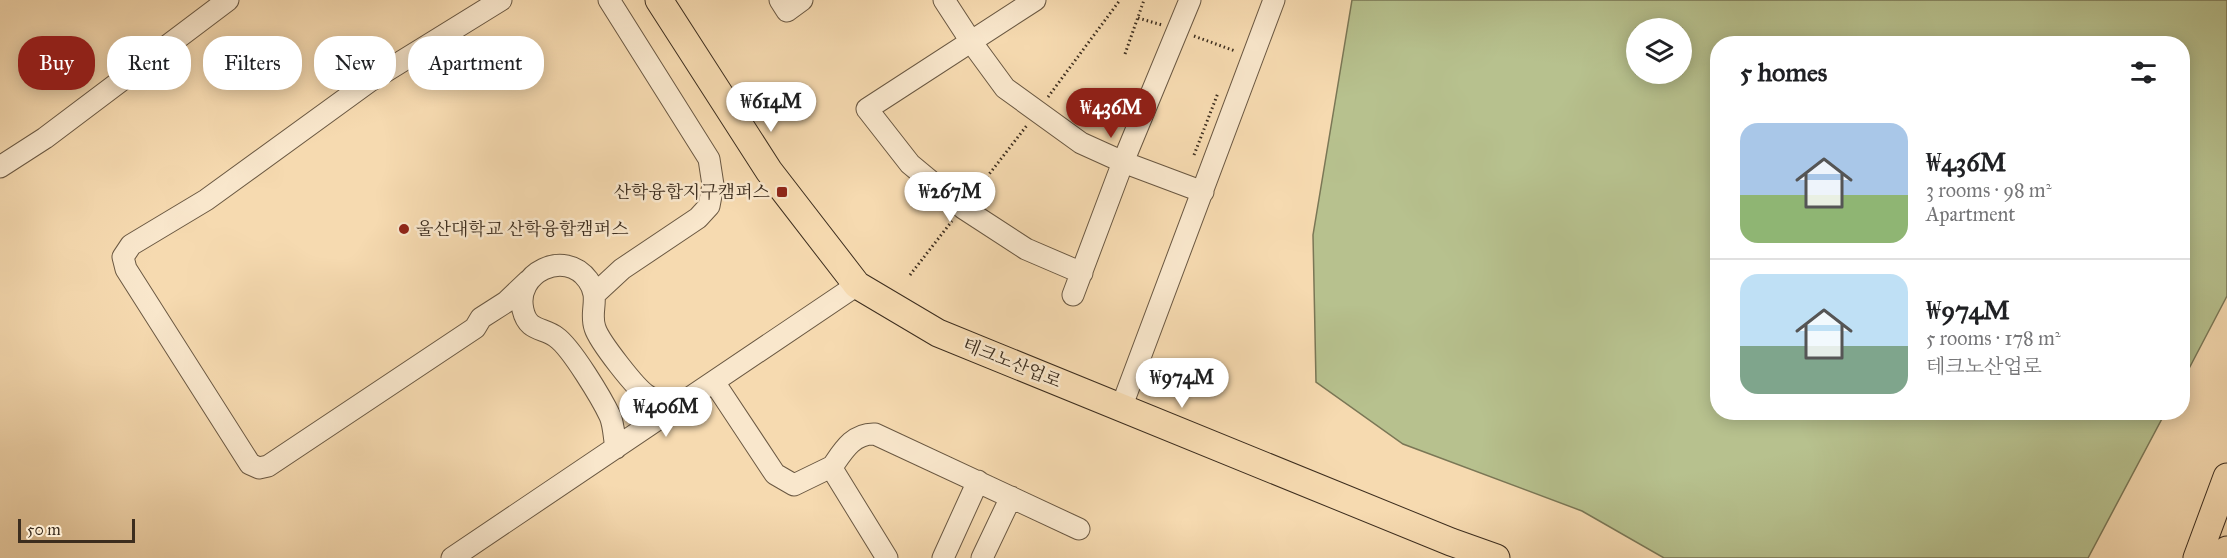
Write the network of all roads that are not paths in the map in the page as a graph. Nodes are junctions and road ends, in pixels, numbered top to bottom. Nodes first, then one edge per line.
1 (228, 0) edge
2 (501, 0) edge
3 (609, 0) edge
4 (659, 0) edge
5 (780, 0) edge
6 (802, 0) edge
7 (944, 0) edge
8 (1035, 0) edge
9 (1190, 0) edge
10 (1274, 0) edge
11 (972, 43) junction
12 (1123, 162) junction
13 (0, 167) edge
14 (1203, 192) junction
15 (622, 269) junction
16 (579, 270) junction
17 (1082, 273) junction
18 (528, 281) junction
19 (857, 285) junction
20 (596, 294) junction
21 (1073, 296) dead end
22 (530, 324) junction
23 (475, 328) junction
24 (714, 381) junction
25 (678, 407) junction
26 (1121, 408) junction
27 (616, 448) junction
28 (832, 467) junction
29 (2227, 477) edge
30 (978, 482) junction
31 (1011, 497) junction
32 (1079, 529) dead end
33 (1448, 550) edge
34 (2227, 550) edge
35 (452, 558) edge
36 (887, 558) edge
37 (943, 558) edge
38 (982, 558) edge
39 (1496, 558) edge
40 (2197, 558) edge
41 (2224, 558) edge

1 - 13 street
2 - 23 street
3 - 15 street
4 - 19 main road, 테크노산업로
5 - 6 street
7 - 11 street
8 - 11 street
9 - 12 street
10 - 14 street
11 - 12 street
11 - 17 street
12 - 14 street
12 - 17 street
14 - 26 street
15 - 16 street
15 - 20 street
16 - 18 street
16 - 20 street
17 - 21 street
18 - 22 street
18 - 23 street
19 - 24 street
19 - 26 main road, 테크노산업로
20 - 25 street
22 - 23 street
22 - 27 street
24 - 25 street
24 - 28 street
25 - 27 street
26 - 33 main road, 테크노산업로
27 - 35 street
28 - 30 street
28 - 36 street
29 - 40 main road
30 - 31 street
30 - 37 street
31 - 32 street
31 - 38 street
33 - 39 main road, 테크노산업로
34 - 41 main road

